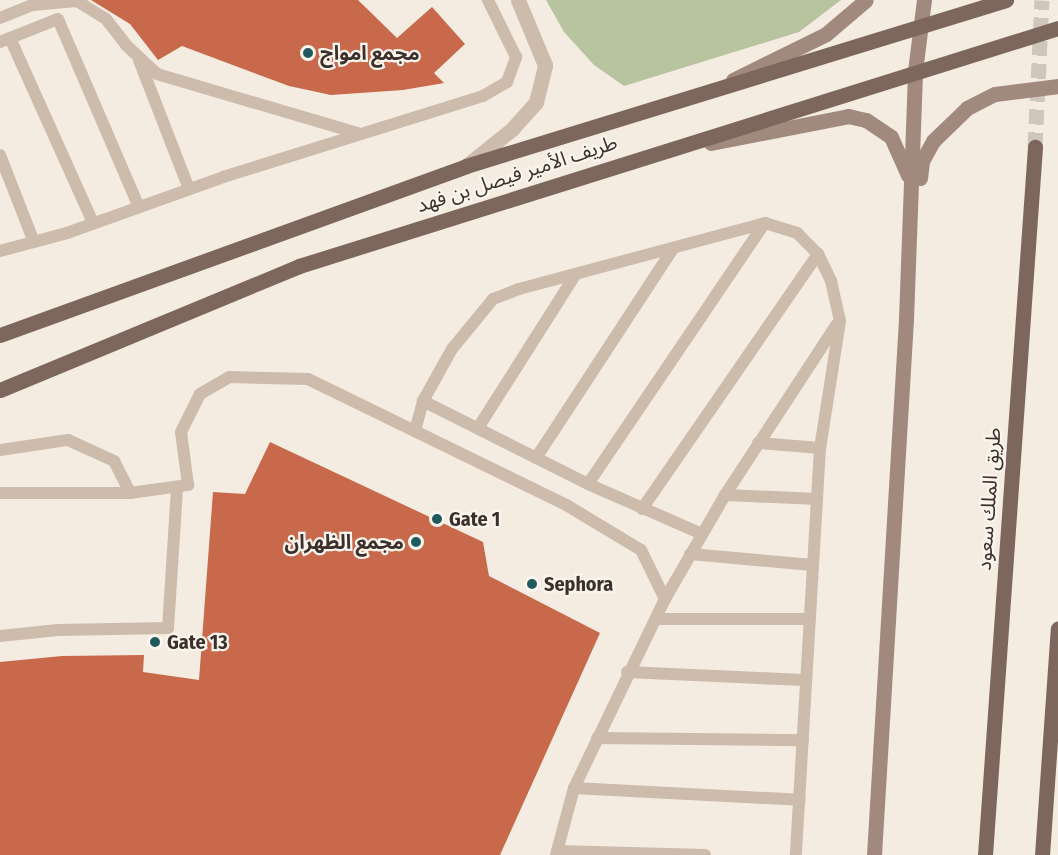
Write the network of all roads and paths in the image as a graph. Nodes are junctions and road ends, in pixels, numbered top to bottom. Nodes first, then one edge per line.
1 (488, 0) edge
2 (518, 0) edge
3 (866, 0) edge
4 (924, 0) edge
5 (1006, 0) edge
6 (0, 18) edge
7 (922, 24) junction
8 (1058, 28) edge
9 (5, 40) edge
10 (138, 56) junction
11 (915, 71) junction
12 (723, 85) junction
13 (1058, 86) edge
14 (358, 134) junction
15 (1035, 147) tunnel mouth
16 (0, 155) edge
17 (646, 155) junction
18 (466, 166) junction
19 (189, 189) junction
20 (911, 190) junction
21 (139, 207) junction
22 (765, 223) junction
23 (93, 224) junction
24 (910, 234) junction
25 (34, 242) junction
26 (673, 249) junction
27 (0, 251) edge
28 (818, 254) junction
29 (574, 275) junction
30 (840, 321) junction
31 (0, 335) edge
32 (0, 390) edge
33 (423, 400) junction
34 (478, 428) junction
35 (415, 430) junction
36 (758, 443) junction
37 (820, 448) junction
38 (0, 450) edge
39 (536, 458) junction
40 (588, 484) junction
41 (177, 487) junction
42 (0, 493) edge
43 (130, 493) junction
44 (725, 495) junction
45 (817, 499) junction
46 (642, 509) junction
47 (702, 534) junction
48 (690, 554) junction
49 (813, 565) junction
50 (664, 598) junction
51 (657, 619) junction
52 (810, 619) junction
53 (1058, 629) edge
54 (0, 636) edge
55 (627, 672) junction
56 (807, 680) junction
57 (597, 738) junction
58 (803, 741) junction
59 (574, 788) junction
60 (800, 800) junction
61 (557, 853) edge
62 (705, 855) edge
63 (796, 855) edge
64 (874, 855) edge
65 (985, 855) edge
66 (1041, 855) edge

1 - 14 lane
2 - 18 street
3 - 12 main road
4 - 7 main road
5 - 7 main road, طريف الأمير فيصل بن فهد
6 - 10 lane
7 - 11 main road
7 - 12 main road, طريف الأمير فيصل بن فهد
8 - 11 main road, طريف الأمير فيصل بن فهد
9 - 21 lane
9 - 23 lane
10 - 14 lane
10 - 19 lane
11 - 17 main road, طريف الأمير فيصل بن فهد
11 - 20 main road
12 - 18 main road, طريف الأمير فيصل بن فهد
13 - 24 main road
14 - 19 lane
15 - 65 main road, طريق الملك سعود
16 - 25 lane
17 - 20 main road
17 - 32 main road, طريف الأمير فيصل بن فهد
18 - 31 main road, طريف الأمير فيصل بن فهد
19 - 21 lane
20 - 24 main road
21 - 23 lane
22 - 26 lane
22 - 28 lane
22 - 40 lane
23 - 25 lane
24 - 64 main road
25 - 27 lane
26 - 29 lane
26 - 39 lane
28 - 30 lane
28 - 46 lane
29 - 33 lane
29 - 34 lane
30 - 36 lane
30 - 37 lane
33 - 34 lane
33 - 35 lane
34 - 39 lane
35 - 41 lane
35 - 50 lane
36 - 37 lane
36 - 44 lane
37 - 45 lane
38 - 43 lane
39 - 40 lane
40 - 46 lane
41 - 43 lane
41 - 54 lane
42 - 43 lane
44 - 45 lane
44 - 47 lane
45 - 49 lane
46 - 47 lane
47 - 48 lane
48 - 49 lane
48 - 50 lane
49 - 52 lane
50 - 51 lane
51 - 52 lane
51 - 55 lane
52 - 56 lane
53 - 66 main road
55 - 56 lane
55 - 57 lane
56 - 58 lane
57 - 58 lane
57 - 59 lane
58 - 60 lane
59 - 60 lane
59 - 61 lane
60 - 63 lane
61 - 62 lane

